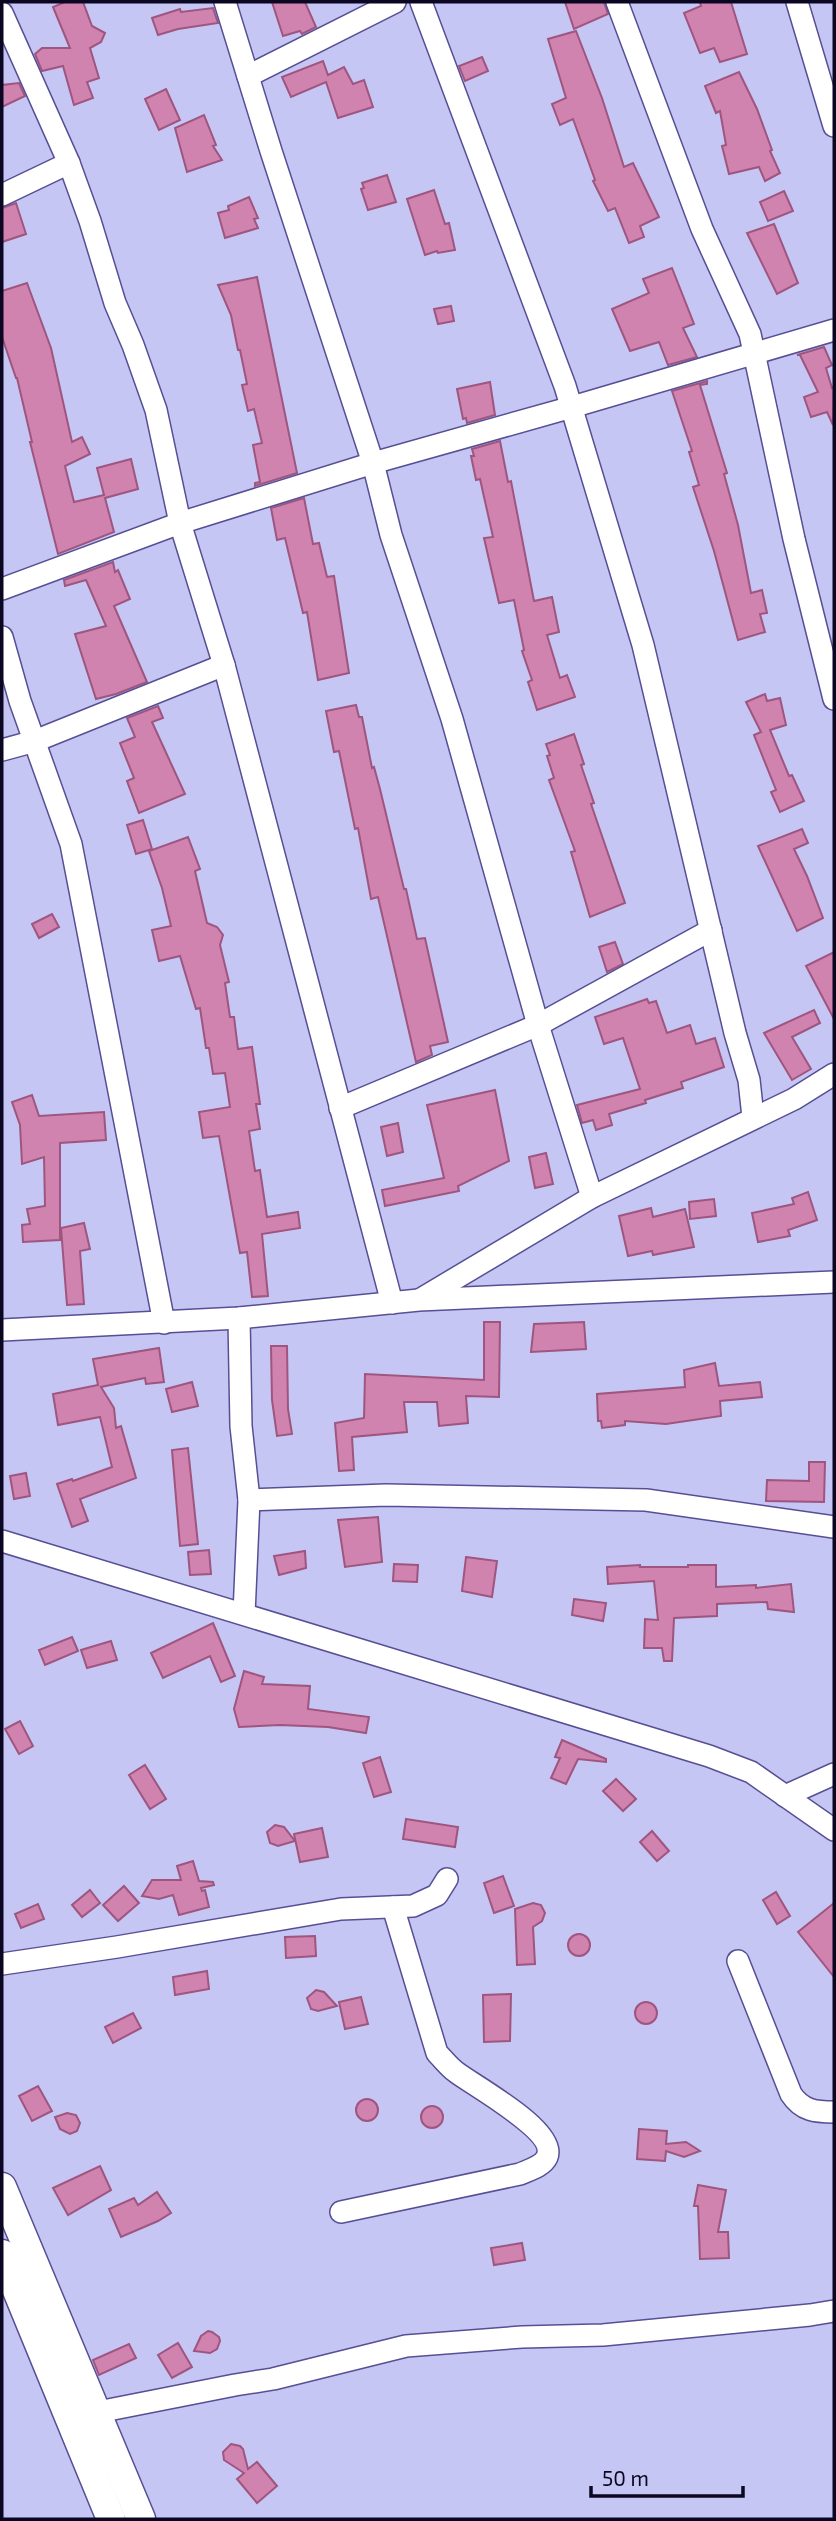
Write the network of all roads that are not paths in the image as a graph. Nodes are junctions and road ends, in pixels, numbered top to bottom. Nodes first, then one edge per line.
1 (225, 2) edge
2 (395, 2) edge
3 (421, 2) edge
4 (617, 2) edge
5 (797, 2) edge
6 (2, 13) edge
7 (248, 76) junction
8 (834, 126) edge
9 (69, 163) junction
10 (2, 195) edge
11 (834, 330) edge
12 (755, 354) junction
13 (572, 407) junction
14 (373, 463) junction
15 (180, 523) junction
16 (2, 589) edge
17 (2, 637) edge
18 (224, 665) junction
19 (834, 699) edge
20 (35, 741) junction
21 (2, 750) edge
22 (711, 930) junction
23 (538, 1025) junction
24 (834, 1074) edge
25 (340, 1108) junction
26 (753, 1117) junction
27 (592, 1197) junction
28 (834, 1282) edge
29 (419, 1300) junction
30 (392, 1303) junction
31 (239, 1318) junction
32 (164, 1323) junction
33 (2, 1330) edge
34 (249, 1500) junction
35 (834, 1527) edge
36 (2, 1541) edge
37 (244, 1614) junction
38 (834, 1774) edge
39 (785, 1796) junction
40 (834, 1830) edge
41 (447, 1879) dead end
42 (393, 1907) junction
43 (738, 1961) dead end
44 (2, 1964) edge
45 (834, 2112) edge
46 (2, 2187) edge
47 (341, 2211) dead end
48 (2, 2254) edge
49 (834, 2311) edge
50 (98, 2412) junction
51 (111, 2519) edge
52 (141, 2519) edge

1 - 7 street
2 - 7 street
3 - 13 street
4 - 12 street
5 - 8 street
6 - 9 street
7 - 14 street
9 - 10 street
9 - 15 street
11 - 12 street
12 - 13 street
12 - 19 street
13 - 14 street
13 - 22 street
14 - 15 street
14 - 23 street
15 - 16 street
15 - 18 street
17 - 20 street
18 - 20 street
18 - 25 street
20 - 21 street
20 - 32 street
22 - 23 street
22 - 26 street
23 - 25 street
23 - 27 street
24 - 26 street
25 - 30 street
26 - 27 street
27 - 29 street
28 - 29 street
29 - 30 street
30 - 31 street
31 - 32 street
31 - 34 street
32 - 33 street
34 - 35 street
34 - 37 street
36 - 37 street
37 - 39 street
38 - 39 street
39 - 40 street
41 - 42 street
42 - 44 street
42 - 47 street
43 - 45 street
46 - 50 main road
48 - 51 main road
49 - 50 street
50 - 52 main road

